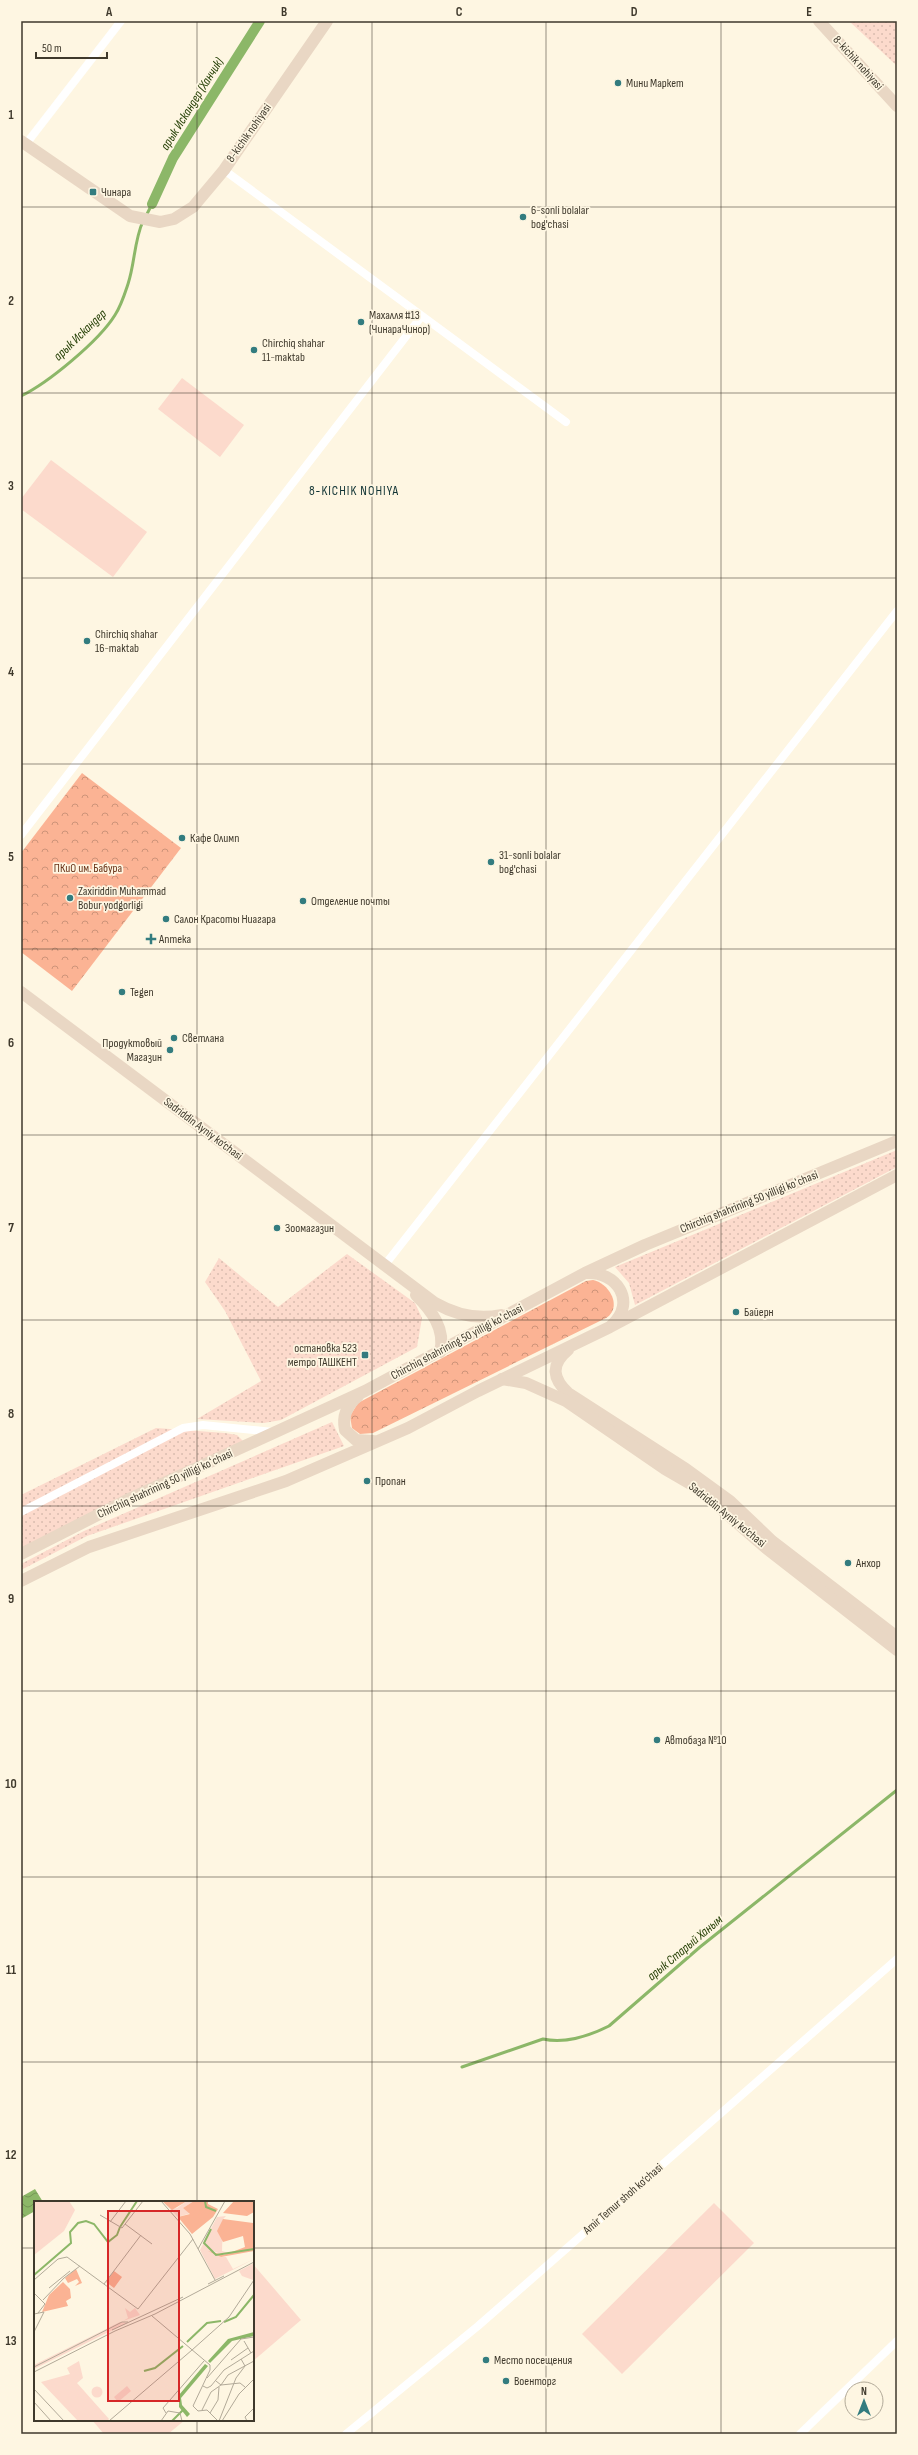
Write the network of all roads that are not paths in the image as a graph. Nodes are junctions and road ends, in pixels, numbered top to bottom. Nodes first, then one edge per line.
1 (121, 21) edge
2 (327, 21) edge
3 (819, 21) edge
4 (897, 106) edge
5 (24, 142) edge
6 (224, 170) junction
7 (421, 317) junction
8 (566, 422) dead end
9 (897, 611) edge
10 (21, 835) edge
11 (21, 992) edge
12 (897, 1141) edge
13 (897, 1175) edge
14 (384, 1266) junction
15 (585, 1273) junction
16 (512, 1312) junction
17 (610, 1327) junction
18 (580, 1341) junction
19 (440, 1352) junction
20 (502, 1379) junction
21 (365, 1391) junction
22 (277, 1432) junction
23 (387, 1437) junction
24 (21, 1512) edge
25 (21, 1554) edge
26 (21, 1581) edge
27 (897, 1637) edge
28 (897, 1650) edge
29 (897, 1959) edge
30 (897, 2340) edge
31 (346, 2434) edge
32 (800, 2434) edge

1 - 5 street
2 - 6 main road, 8-kichik nohiyasi
3 - 4 main road, 8-kichik nohiyasi
5 - 6 main road, 8-kichik nohiyasi
6 - 7 street
7 - 8 street
7 - 10 street
9 - 14 street
11 - 14 main road, Sadriddin Ayniy ko‘chasi
12 - 15 main road, Chirchiq shahrining 50 yilligi koʻchasi
13 - 17 main road
14 - 16 main road
14 - 19 main road
15 - 16 main road, Chirchiq shahrining 50 yilligi koʻchasi
15 - 17 main road
16 - 19 main road, Chirchiq shahrining 50 yilligi koʻchasi
17 - 18 main road
18 - 20 main road
18 - 27 main road, Sadriddin Ayniy ko‘chasi
19 - 21 main road, Chirchiq shahrining 50 yilligi koʻchasi
20 - 23 main road
20 - 28 main road, Sadriddin Ayniy ko‘chasi
21 - 22 main road, Chirchiq shahrining 50 yilligi koʻchasi
21 - 23 main road
22 - 24 street
22 - 25 main road, Chirchiq shahrining 50 yilligi koʻchasi
23 - 26 main road
29 - 31 street, Amir Temur shoh ko‘chasi
30 - 32 street

